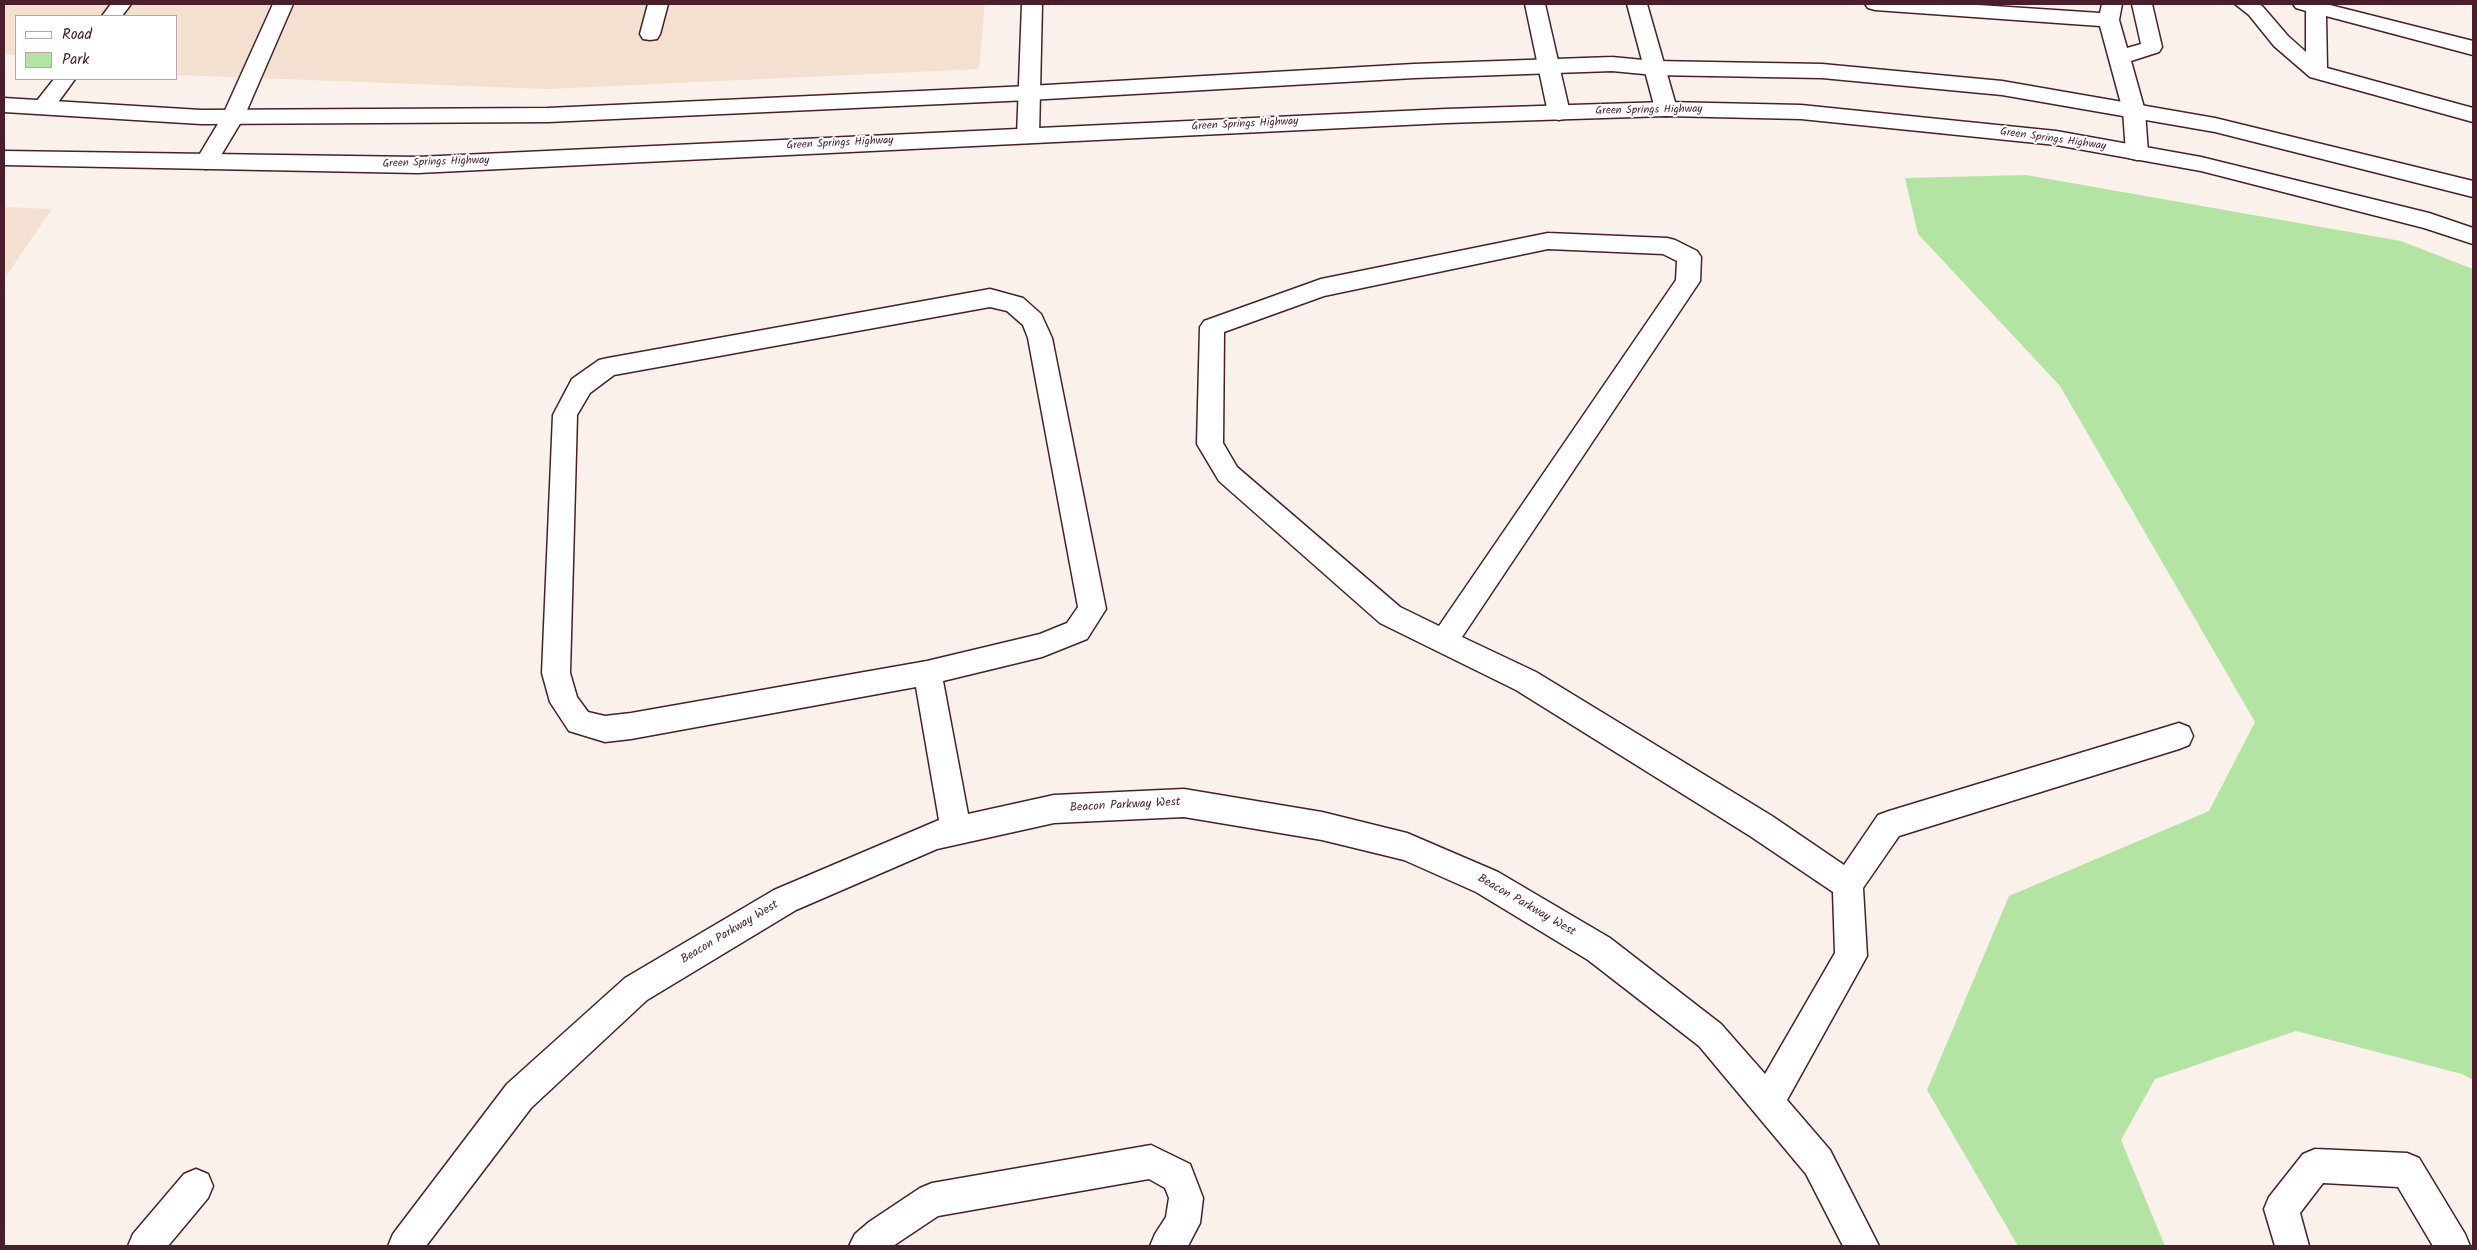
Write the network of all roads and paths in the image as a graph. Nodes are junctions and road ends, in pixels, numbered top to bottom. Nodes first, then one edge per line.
1 (121, 4) edge
2 (283, 4) edge
3 (658, 4) edge
4 (1032, 4) edge
5 (1534, 4) edge
6 (1637, 4) edge
7 (1875, 4) edge
8 (2142, 4) edge
9 (2245, 4) edge
10 (2310, 5) edge
11 (2111, 12) edge
12 (113, 15) edge
13 (650, 34) dead end
14 (2473, 48) edge
15 (2120, 57) junction
16 (1550, 67) junction
17 (1654, 68) junction
18 (2317, 72) junction
19 (64, 80) edge
20 (1029, 93) junction
21 (4, 105) edge
22 (43, 107) junction
23 (1666, 109) junction
24 (2134, 111) junction
25 (1559, 113) junction
26 (2473, 115) edge
27 (233, 117) junction
28 (1028, 136) junction
29 (2137, 153) junction
30 (4, 158) edge
31 (206, 162) junction
32 (2473, 189) edge
33 (2473, 236) edge
34 (1444, 641) junction
35 (927, 673) junction
36 (2180, 736) dead end
37 (956, 831) junction
38 (1848, 885) junction
39 (1767, 1102) junction
40 (196, 1186) dead end
41 (145, 1246) edge
42 (405, 1246) edge
43 (867, 1246) edge
44 (1167, 1246) edge
45 (1862, 1246) edge
46 (2292, 1246) edge
47 (2453, 1246) edge

1 - 12 main road
2 - 27 main road
3 - 13 main road
4 - 20 main road
5 - 16 main road
6 - 17 main road
7 - 11 main road
8 - 15 main road
9 - 18 main road
10 - 14 main road
10 - 18 main road
11 - 15 main road
15 - 24 main road
16 - 17 main road
16 - 20 main road
16 - 25 main road
17 - 23 main road
17 - 24 main road
18 - 26 main road
19 - 22 main road
20 - 27 main road
20 - 28 main road
21 - 22 main road
22 - 27 main road
23 - 25 main road, Green Springs Highway
23 - 29 main road, Green Springs Highway
24 - 29 main road
24 - 32 main road
25 - 28 main road, Green Springs Highway
27 - 31 main road
28 - 31 main road, Green Springs Highway
29 - 33 main road, Green Springs Highway
30 - 31 main road, Green Springs Highway
34 - 34 main road
34 - 38 main road
35 - 35 main road
35 - 37 main road
36 - 38 main road
37 - 39 main road, Beacon Parkway West
37 - 42 main road, Beacon Parkway West
38 - 39 main road
39 - 45 main road, Beacon Parkway West
40 - 41 main road
43 - 44 main road
46 - 47 main road

